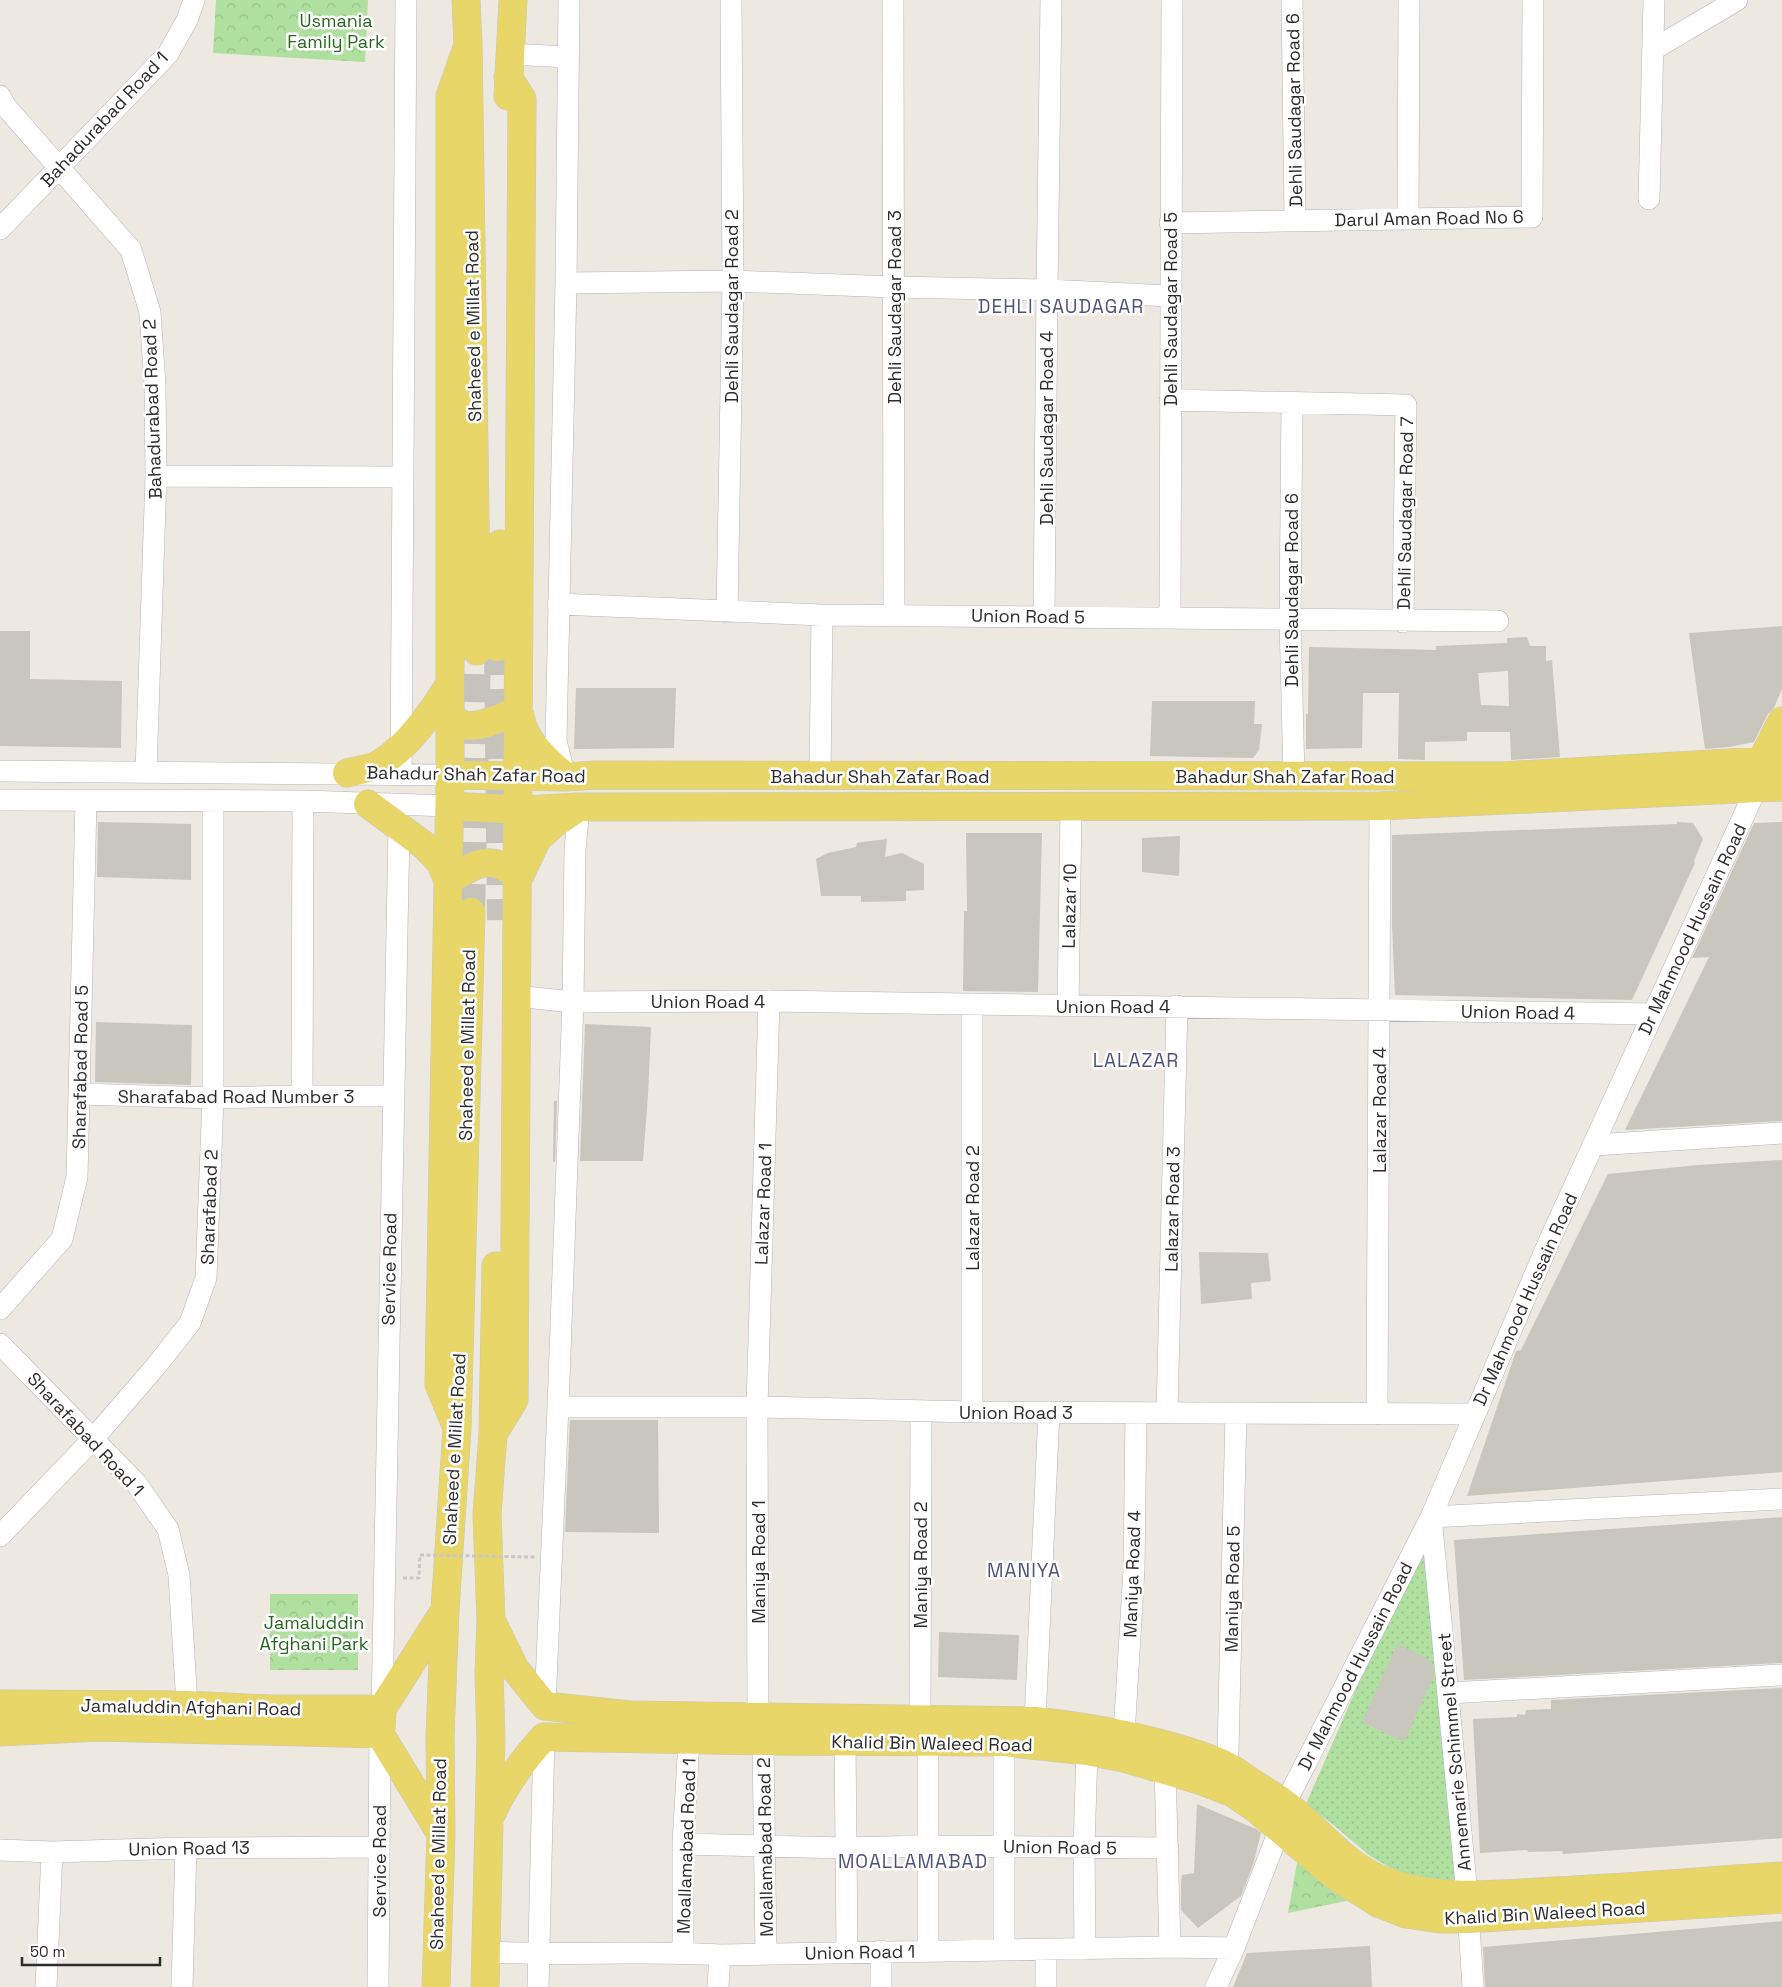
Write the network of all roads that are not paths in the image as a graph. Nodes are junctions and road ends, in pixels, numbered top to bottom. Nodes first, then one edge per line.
1 (194, 0) edge
2 (406, 0) edge
3 (466, 0) edge
4 (513, 0) edge
5 (569, 0) edge
6 (731, 0) edge
7 (893, 0) edge
8 (1051, 0) edge
9 (1172, 0) edge
10 (1292, 0) edge
11 (1409, 0) edge
12 (1532, 0) edge
13 (1654, 0) edge
14 (1737, 0) edge
15 (468, 45) junction
16 (1654, 50) junction
17 (568, 57) junction
18 (509, 66) junction
19 (0, 96) edge
20 (60, 168) junction
21 (1649, 199) dead end
22 (1408, 219) junction
23 (1295, 220) junction
24 (1170, 223) junction
25 (0, 229) edge
26 (733, 281) junction
27 (566, 283) junction
28 (894, 287) junction
29 (1046, 290) junction
30 (1170, 296) junction
31 (1170, 400) junction
32 (1292, 403) junction
33 (156, 476) junction
34 (402, 477) junction
35 (558, 604) junction
36 (727, 612) junction
37 (822, 615) junction
38 (894, 615) junction
39 (1044, 617) junction
40 (1170, 618) junction
41 (1290, 620) junction
42 (1498, 621) dead end
43 (1403, 622) junction
44 (450, 683) junction
45 (518, 705) junction
46 (449, 711) junction
47 (1782, 721) edge
48 (401, 746) junction
49 (1771, 761) edge
50 (0, 771) edge
51 (146, 772) junction
52 (347, 773) junction
53 (400, 773) junction
54 (450, 775) junction
55 (518, 776) junction
56 (820, 776) junction
57 (1294, 776) junction
58 (565, 777) junction
59 (1769, 788) edge
60 (0, 800) edge
61 (86, 801) junction
62 (303, 801) junction
63 (213, 802) junction
64 (368, 804) junction
65 (450, 806) junction
66 (1380, 806) junction
67 (579, 807) junction
68 (1071, 807) junction
69 (517, 809) junction
70 (399, 828) junction
71 (517, 879) junction
72 (448, 881) junction
73 (471, 912) tunnel mouth
74 (501, 920) tunnel mouth
75 (516, 996) junction
76 (769, 1001) junction
77 (573, 1002) junction
78 (972, 1004) junction
79 (1068, 1006) junction
80 (1177, 1006) junction
81 (1379, 1010) junction
82 (1653, 1014) junction
83 (80, 1094) junction
84 (302, 1096) junction
85 (393, 1096) junction
86 (213, 1098) junction
87 (1782, 1133) edge
88 (1594, 1144) junction
89 (0, 1309) edge
90 (0, 1344) edge
91 (558, 1407) junction
92 (757, 1407) junction
93 (921, 1411) junction
94 (972, 1412) junction
95 (1049, 1412) junction
96 (1136, 1412) junction
97 (1167, 1413) junction
98 (1236, 1413) junction
99 (1377, 1414) junction
100 (1475, 1414) junction
101 (457, 1428) junction
102 (493, 1434) junction
103 (94, 1438) junction
104 (1782, 1499) edge
105 (1431, 1517) junction
106 (0, 1536) edge
107 (446, 1610) junction
108 (491, 1620) junction
109 (1782, 1674) edge
110 (1449, 1693) junction
111 (0, 1704) edge
112 (187, 1705) junction
113 (545, 1706) junction
114 (1035, 1720) junction
115 (381, 1722) junction
116 (630, 1727) junction
117 (761, 1728) junction
118 (924, 1731) junction
119 (0, 1732) edge
120 (1124, 1735) junction
121 (544, 1737) junction
122 (689, 1740) junction
123 (845, 1740) junction
124 (1004, 1742) junction
125 (1087, 1751) junction
126 (1223, 1764) junction
127 (1165, 1769) junction
128 (1282, 1816) junction
129 (489, 1820) junction
130 (441, 1834) junction
131 (683, 1844) junction
132 (379, 1846) junction
133 (928, 1846) junction
134 (765, 1847) junction
135 (1003, 1847) junction
136 (186, 1848) junction
137 (845, 1848) junction
138 (1084, 1848) junction
139 (1168, 1848) junction
140 (0, 1850) edge
141 (52, 1852) junction
142 (1782, 1876) edge
143 (1782, 1899) edge
144 (1467, 1907) junction
145 (1170, 1946) junction
146 (1234, 1948) junction
147 (1004, 1949) junction
148 (1085, 1949) junction
149 (928, 1950) junction
150 (1046, 1950) junction
151 (847, 1951) junction
152 (881, 1951) junction
153 (486, 1952) junction
154 (683, 1953) junction
155 (766, 1953) junction
156 (538, 1954) junction
157 (720, 1955) junction
158 (46, 1987) edge
159 (182, 1987) edge
160 (378, 1987) edge
161 (436, 1987) edge
162 (485, 1987) edge
163 (538, 1987) edge
164 (718, 1987) edge
165 (881, 1987) edge
166 (1046, 1987) edge
167 (1216, 1987) edge
168 (1472, 1987) edge

1 - 20 street, Bahadurabad Road 1
2 - 34 street
3 - 15 main road, Shaheed e Millat Road
4 - 18 main road, Shaheed e Millat Road
5 - 17 street
6 - 26 street, Dehli Saudagar Road 2
7 - 28 street, Dehli Saudagar Road 3
8 - 29 street, Dehli Saudagar Road 4
9 - 24 street, Dehli Saudagar Road 5
10 - 23 street, Dehli Saudagar Road 6
11 - 22 street
12 - 22 street, Darul Aman Road No 6
13 - 16 street
14 - 16 street
15 - 18 main road, Shaheed e Millat Road
15 - 44 main road
16 - 21 street
17 - 18 street
17 - 27 street
18 - 45 main road
19 - 20 street, Bahadurabad Road 2
20 - 25 street, Bahadurabad Road 1
20 - 33 street, Bahadurabad Road 2
22 - 23 street, Darul Aman Road No 6
23 - 24 street, Darul Aman Road No 6
24 - 30 street, Dehli Saudagar Road 5
26 - 27 street
26 - 28 street
26 - 36 street, Dehli Saudagar Road 2
27 - 35 street
28 - 29 street
28 - 38 street, Dehli Saudagar Road 3
29 - 30 street
29 - 39 street, Dehli Saudagar Road 4
30 - 31 street, Dehli Saudagar Road 5
31 - 32 street
31 - 40 street, Dehli Saudagar Road 5
32 - 41 street, Dehli Saudagar Road 6
32 - 43 street, Dehli Saudagar Road 7
33 - 34 street
33 - 51 street, Bahadurabad Road 2
34 - 48 street
35 - 36 street, Union Road 5
35 - 58 street
36 - 37 street, Union Road 5
37 - 38 street, Union Road 5
37 - 56 street
38 - 39 street, Union Road 5
39 - 40 street, Union Road 5
40 - 41 street, Union Road 5
41 - 43 street, Union Road 5
41 - 57 street, Dehli Saudagar Road 6
42 - 43 street, Union Road 5
44 - 46 main road
44 - 48 main road
45 - 46 main road
45 - 55 main road
45 - 58 main road
46 - 54 main road
47 - 49 main road
48 - 52 main road
48 - 53 street
49 - 57 main road, Bahadur Shah Zafar Road
50 - 51 street, Bahadur Shah Zafar Road
51 - 52 street, Bahadur Shah Zafar Road
52 - 53 street, Bahadur Shah Zafar Road
53 - 54 street, Bahadur Shah Zafar Road
54 - 55 main road, Bahadur Shah Zafar Road
54 - 65 main road
55 - 58 main road, Bahadur Shah Zafar Road
55 - 69 main road
56 - 57 main road, Bahadur Shah Zafar Road
56 - 58 main road, Bahadur Shah Zafar Road
59 - 66 main road, Bahadur Shah Zafar Road
59 - 82 street, Dr Mahmood Hussain Road
60 - 61 street, Bahadur Shah Zafar Road
61 - 63 street, Bahadur Shah Zafar Road
61 - 83 street, Sharafabad Road 5
62 - 63 street, Bahadur Shah Zafar Road
62 - 64 street, Bahadur Shah Zafar Road
62 - 84 street
63 - 86 street, Sharafabad 2
64 - 65 street, Bahadur Shah Zafar Road
64 - 70 main road
65 - 69 main road, Bahadur Shah Zafar Road
65 - 72 main road
66 - 68 main road, Bahadur Shah Zafar Road
66 - 81 street, Lalazar Road 4
67 - 68 main road, Bahadur Shah Zafar Road
67 - 69 main road, Bahadur Shah Zafar Road
67 - 71 main road
67 - 77 street
68 - 79 street, Lalazar 10
69 - 71 main road
70 - 72 main road
70 - 85 street, Service Road
71 - 72 main road
71 - 75 main road
72 - 101 main road
73 - 101 main road, Shaheed e Millat Road
74 - 102 main road, Shaheed e Millat Road
75 - 77 street, Union Road 4
75 - 102 main road
76 - 77 street, Union Road 4
76 - 78 street, Union Road 4
76 - 92 street, Lalazar Road 1
77 - 91 street
78 - 79 street, Union Road 4
78 - 94 street, Lalazar Road 2
79 - 80 street, Union Road 4
80 - 81 street, Union Road 4
80 - 97 street, Lalazar Road 3
81 - 82 street, Union Road 4
81 - 99 street, Lalazar Road 4
82 - 88 street, Dr Mahmood Hussain Road
83 - 86 street, Sharafabad Road Number 3
83 - 89 street, Sharafabad Road 5
84 - 85 street, Sharafabad Road Number 3
84 - 86 street, Sharafabad Road Number 3
85 - 115 street, Service Road
86 - 103 street, Sharafabad 2
87 - 88 street
88 - 100 street, Dr Mahmood Hussain Road
90 - 103 street, Sharafabad Road 1
91 - 92 street, Union Road 3
91 - 113 street
92 - 93 street, Union Road 3
92 - 117 street, Maniya Road 1
93 - 94 street, Union Road 3
93 - 118 street, Maniya Road 2
94 - 95 street, Union Road 3
95 - 96 street, Union Road 3
95 - 114 street
96 - 97 street, Union Road 3
96 - 120 street, Maniya Road 4
97 - 98 street, Union Road 3
98 - 99 street, Union Road 3
98 - 126 street, Maniya Road 5
99 - 100 street, Union Road 3
100 - 105 street, Dr Mahmood Hussain Road
101 - 107 main road, Shaheed e Millat Road
102 - 108 main road, Shaheed e Millat Road
103 - 106 street, Sharafabad 2
103 - 112 street, Sharafabad Road 1
104 - 105 street
105 - 110 street, Annemarie Schimmel Street
105 - 128 street, Dr Mahmood Hussain Road
107 - 115 main road
107 - 130 main road, Shaheed e Millat Road
108 - 113 main road
108 - 129 main road, Shaheed e Millat Road
109 - 110 street
110 - 144 street, Annemarie Schimmel Street
111 - 112 main road, Jamaluddin Afghani Road
112 - 115 main road, Jamaluddin Afghani Road
113 - 116 main road
113 - 121 main road
114 - 118 main road, Khalid Bin Waleed Road
114 - 120 main road, Khalid Bin Waleed Road
115 - 119 main road, Jamaluddin Afghani Road
115 - 130 main road
115 - 132 street, Service Road
116 - 117 main road
116 - 121 main road, Khalid Bin Waleed Road
116 - 122 main road, Khalid Bin Waleed Road
117 - 118 main road, Khalid Bin Waleed Road
117 - 122 main road, Khalid Bin Waleed Road
117 - 123 main road, Khalid Bin Waleed Road
117 - 134 street, Moallamabad Road 2
118 - 123 main road, Khalid Bin Waleed Road
118 - 124 main road, Khalid Bin Waleed Road
118 - 133 street, Maniya Road 2
120 - 126 main road, Khalid Bin Waleed Road
121 - 129 main road
121 - 156 street
122 - 131 street, Moallamabad Road 1
123 - 137 street
124 - 125 main road, Khalid Bin Waleed Road
124 - 135 street
125 - 127 main road, Khalid Bin Waleed Road
125 - 138 street
126 - 128 main road, Khalid Bin Waleed Road
127 - 128 main road, Khalid Bin Waleed Road
127 - 139 street
128 - 144 main road, Khalid Bin Waleed Road
128 - 146 street, Dr Mahmood Hussain Road
129 - 153 main road, Shaheed e Millat Road
130 - 161 main road, Shaheed e Millat Road
131 - 134 street, Union Road 5
131 - 154 street, Moallamabad Road 1
132 - 136 street, Union Road 13
132 - 160 street, Service Road
133 - 135 street, Union Road 5
133 - 137 street, Union Road 5
133 - 149 street, Maniya Road 2
134 - 137 street, Union Road 5
134 - 155 street, Moallamabad Road 2
135 - 138 street, Union Road 5
135 - 147 street
136 - 141 street, Union Road 13
136 - 159 street
137 - 151 street
138 - 139 street, Union Road 5
138 - 148 street
139 - 145 street
140 - 141 street, Union Road 13
141 - 158 street
142 - 144 main road, Khalid Bin Waleed Road
143 - 144 main road, Khalid Bin Waleed Road
144 - 168 street, Annemarie Schimmel Street
145 - 146 street, Union Road 1
145 - 148 street, Union Road 1
146 - 167 street, Dr Mahmood Hussain Road
147 - 149 street, Union Road 1
147 - 150 street, Union Road 1
148 - 150 street, Union Road 1
149 - 152 street, Union Road 1
150 - 166 street
151 - 152 street, Union Road 1
151 - 155 street, Union Road 1
152 - 165 street
153 - 156 street, Union Road 1
153 - 162 main road, Shaheed e Millat Road
154 - 156 street, Union Road 1
154 - 157 street, Union Road 1
155 - 157 street, Union Road 1
156 - 163 street
157 - 164 street

